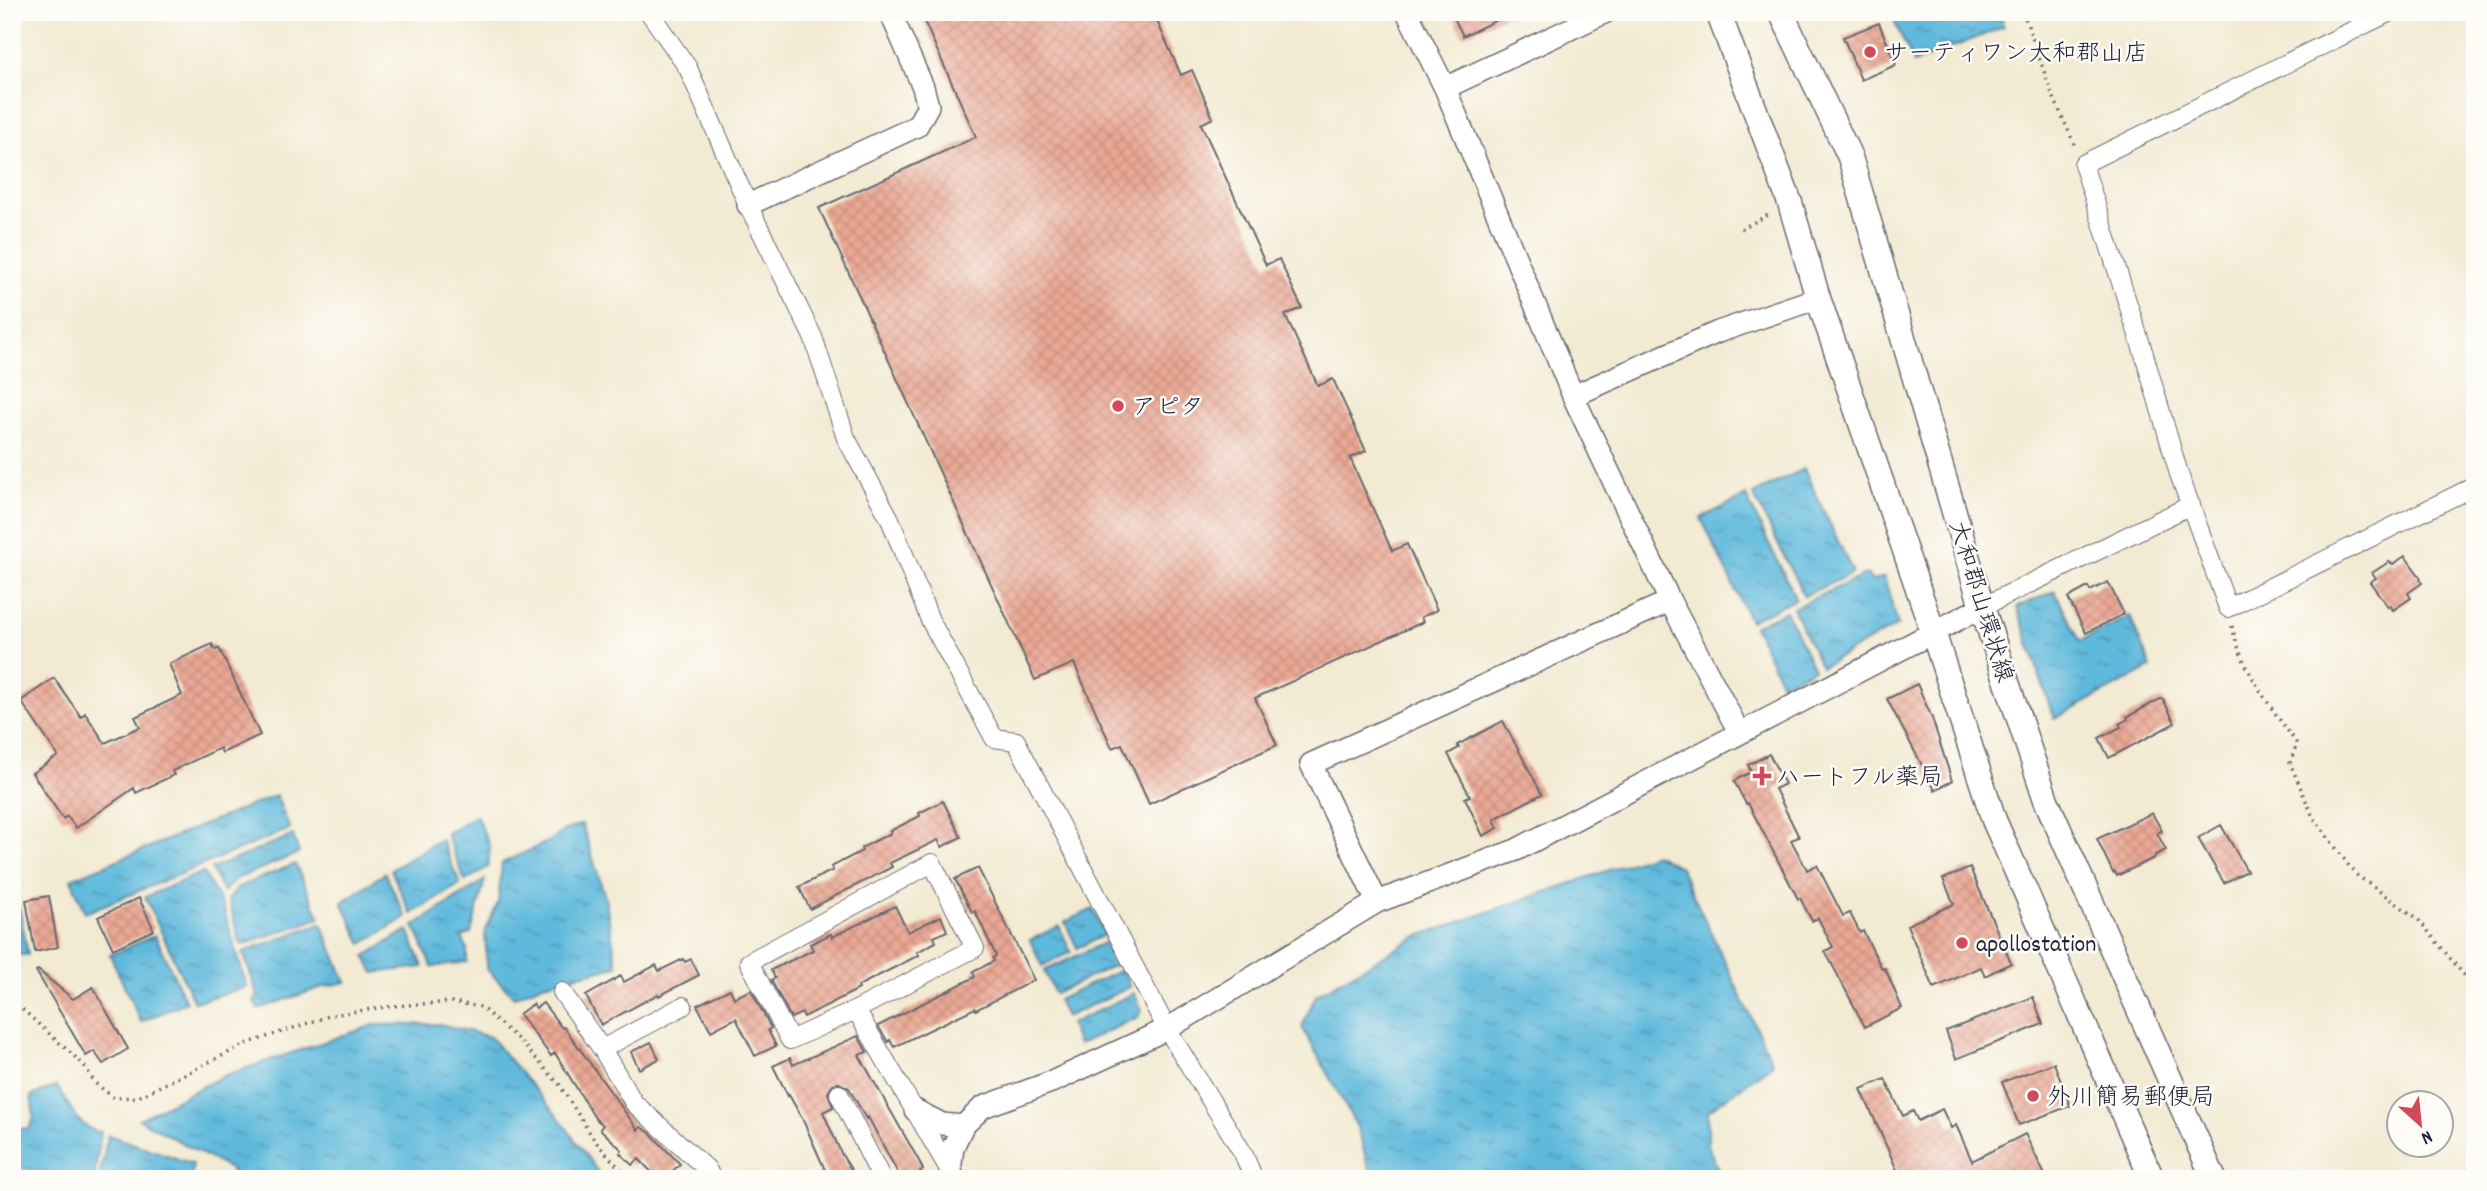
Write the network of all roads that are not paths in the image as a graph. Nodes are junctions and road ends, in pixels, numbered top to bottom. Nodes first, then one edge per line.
1 (649, 12) edge
2 (890, 12) edge
3 (1407, 12) edge
4 (1606, 12) edge
5 (1718, 12) edge
6 (1782, 12) edge
7 (2389, 12) edge
8 (1445, 88) junction
9 (748, 205) junction
10 (1818, 298) junction
11 (1573, 396) junction
12 (2475, 486) edge
13 (2191, 505) junction
14 (1670, 601) junction
15 (1982, 607) junction
16 (1934, 632) junction
17 (1739, 732) junction
18 (1377, 902) junction
19 (562, 992) dead end
20 (683, 1006) dead end
21 (856, 1010) junction
22 (1167, 1029) junction
23 (601, 1049) junction
24 (839, 1094) dead end
25 (915, 1110) junction
26 (963, 1126) junction
27 (953, 1175) edge
28 (712, 1179) edge
29 (882, 1179) edge
30 (1254, 1179) edge
31 (2152, 1179) edge
32 (2214, 1179) edge

1 - 9 street
2 - 9 street
3 - 8 street
4 - 8 street
5 - 10 main road
6 - 15 main road, 大和郡山環状線
7 - 13 street
8 - 11 street
9 - 22 street
10 - 11 street
10 - 16 main road
11 - 14 street
12 - 13 street
13 - 15 street
14 - 17 street
14 - 18 street
15 - 16 street
15 - 32 main road, 大和郡山環状線
16 - 17 street
16 - 31 main road
17 - 18 street
18 - 22 street
19 - 23 street
20 - 23 street
21 - 21 street
21 - 25 street
22 - 26 street
22 - 30 street
23 - 28 street
24 - 29 street
25 - 26 street
25 - 27 street
26 - 27 street

